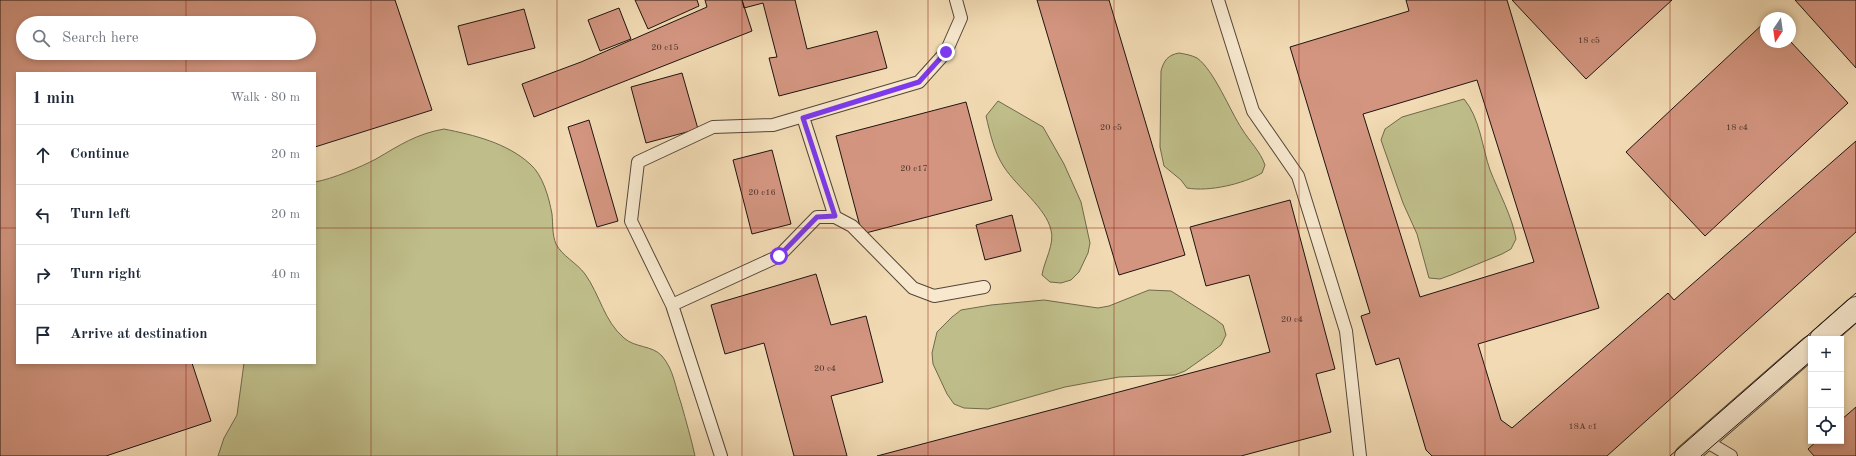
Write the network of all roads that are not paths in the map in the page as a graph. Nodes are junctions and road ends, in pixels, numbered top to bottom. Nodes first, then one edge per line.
1 (956, 0) edge
2 (1218, 0) edge
3 (803, 118) junction
4 (835, 216) junction
5 (984, 286) dead end
6 (672, 305) junction
7 (1856, 308) edge
8 (1824, 336) edge
9 (1808, 350) edge
10 (1704, 440) junction
11 (721, 456) edge
12 (1360, 456) edge
13 (1686, 456) edge
14 (1731, 456) edge

1 - 3 lane
2 - 12 lane
3 - 4 lane
3 - 6 lane
4 - 5 lane
4 - 6 lane
6 - 11 lane
7 - 8 street
9 - 10 street
10 - 13 street
10 - 14 lane

